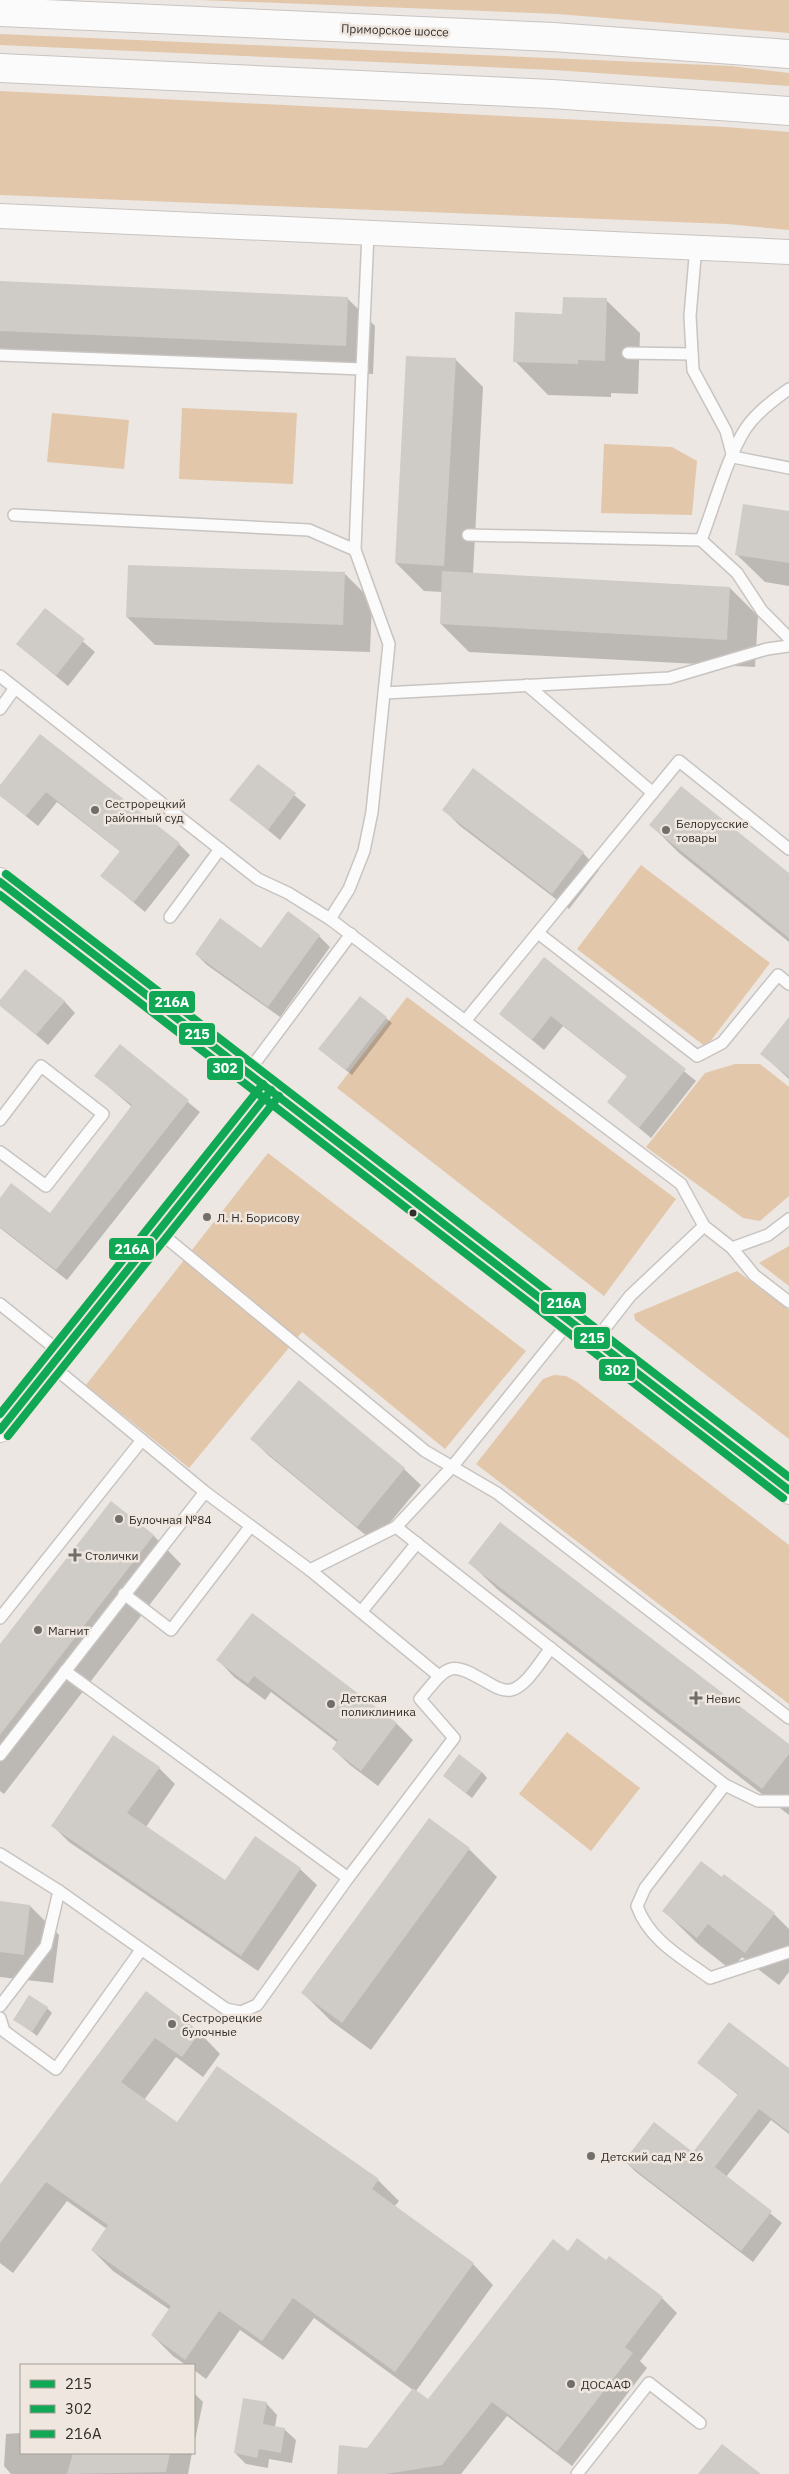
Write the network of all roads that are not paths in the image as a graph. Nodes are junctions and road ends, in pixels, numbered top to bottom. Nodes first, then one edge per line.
1 (0, 12) edge
2 (789, 54) edge
3 (0, 68) edge
4 (789, 111) edge
5 (0, 216) edge
6 (368, 233) junction
7 (696, 246) junction
8 (789, 252) edge
9 (628, 353) dead end
10 (692, 354) junction
11 (0, 355) edge
12 (362, 369) junction
13 (789, 389) edge
14 (733, 457) junction
15 (789, 468) edge
16 (14, 516) dead end
17 (468, 535) dead end
18 (701, 540) junction
19 (355, 550) junction
20 (789, 638) edge
21 (789, 646) edge
22 (0, 676) edge
23 (527, 685) junction
24 (15, 688) junction
25 (384, 693) junction
26 (0, 709) edge
27 (653, 793) junction
28 (220, 849) junction
29 (789, 849) edge
30 (0, 882) edge
31 (170, 917) dead end
32 (330, 919) junction
33 (538, 932) junction
34 (351, 934) junction
35 (789, 984) edge
36 (466, 1022) junction
37 (248, 1072) junction
38 (271, 1090) junction
39 (0, 1120) edge
40 (0, 1152) edge
41 (789, 1219) edge
42 (704, 1226) junction
43 (158, 1231) junction
44 (732, 1248) junction
45 (789, 1302) edge
46 (0, 1304) edge
47 (570, 1321) junction
48 (595, 1341) junction
49 (56, 1359) junction
50 (0, 1430) edge
51 (142, 1440) junction
52 (452, 1467) junction
53 (789, 1490) edge
54 (205, 1492) junction
55 (250, 1527) junction
56 (396, 1527) junction
57 (417, 1543) junction
58 (310, 1570) junction
59 (124, 1594) junction
60 (361, 1612) junction
61 (2, 1613) edge
62 (551, 1648) junction
63 (65, 1671) junction
64 (439, 1676) junction
65 (789, 1718) edge
66 (0, 1755) edge
67 (725, 1784) junction
68 (789, 1801) edge
69 (0, 1854) edge
70 (348, 1878) junction
71 (59, 1891) junction
72 (141, 1950) junction
73 (789, 1952) edge
74 (0, 2006) edge
75 (0, 2018) edge
76 (700, 2423) dead end
77 (578, 2474) edge

1 - 2 main road, Приморское шоссе
3 - 4 main road
5 - 6 street
6 - 7 street
6 - 12 lane
7 - 8 street
7 - 10 lane
9 - 10 lane
10 - 14 lane
11 - 12 lane
12 - 19 lane
13 - 14 lane
14 - 15 lane
14 - 18 lane
16 - 19 lane
17 - 18 lane
18 - 20 lane
19 - 25 lane
21 - 23 lane
22 - 24 lane
23 - 25 lane
23 - 27 lane
24 - 26 lane
24 - 28 lane
25 - 32 lane
27 - 29 lane
27 - 33 lane
28 - 31 lane
28 - 32 lane
30 - 37 main road
32 - 34 lane
33 - 35 lane
33 - 36 lane
34 - 36 lane
34 - 37 lane
36 - 42 lane
37 - 38 main road
38 - 43 street
38 - 47 main road
39 - 40 lane
41 - 44 lane
42 - 44 lane
42 - 48 lane
43 - 49 street
43 - 52 lane
44 - 45 lane
46 - 49 lane
47 - 48 main road
47 - 52 lane
48 - 53 main road
49 - 50 street
49 - 51 lane
51 - 54 lane
51 - 61 lane
52 - 56 lane
52 - 65 lane
54 - 55 lane
54 - 59 lane
55 - 58 lane
55 - 59 lane
56 - 57 lane
56 - 58 lane
57 - 60 lane
57 - 62 lane
58 - 60 lane
59 - 63 lane
60 - 64 lane
62 - 64 lane
62 - 67 lane
63 - 66 lane
63 - 70 lane
64 - 70 lane
67 - 68 lane
67 - 73 lane
69 - 71 lane
70 - 72 lane
71 - 72 lane
71 - 74 lane
72 - 75 lane
76 - 77 lane

